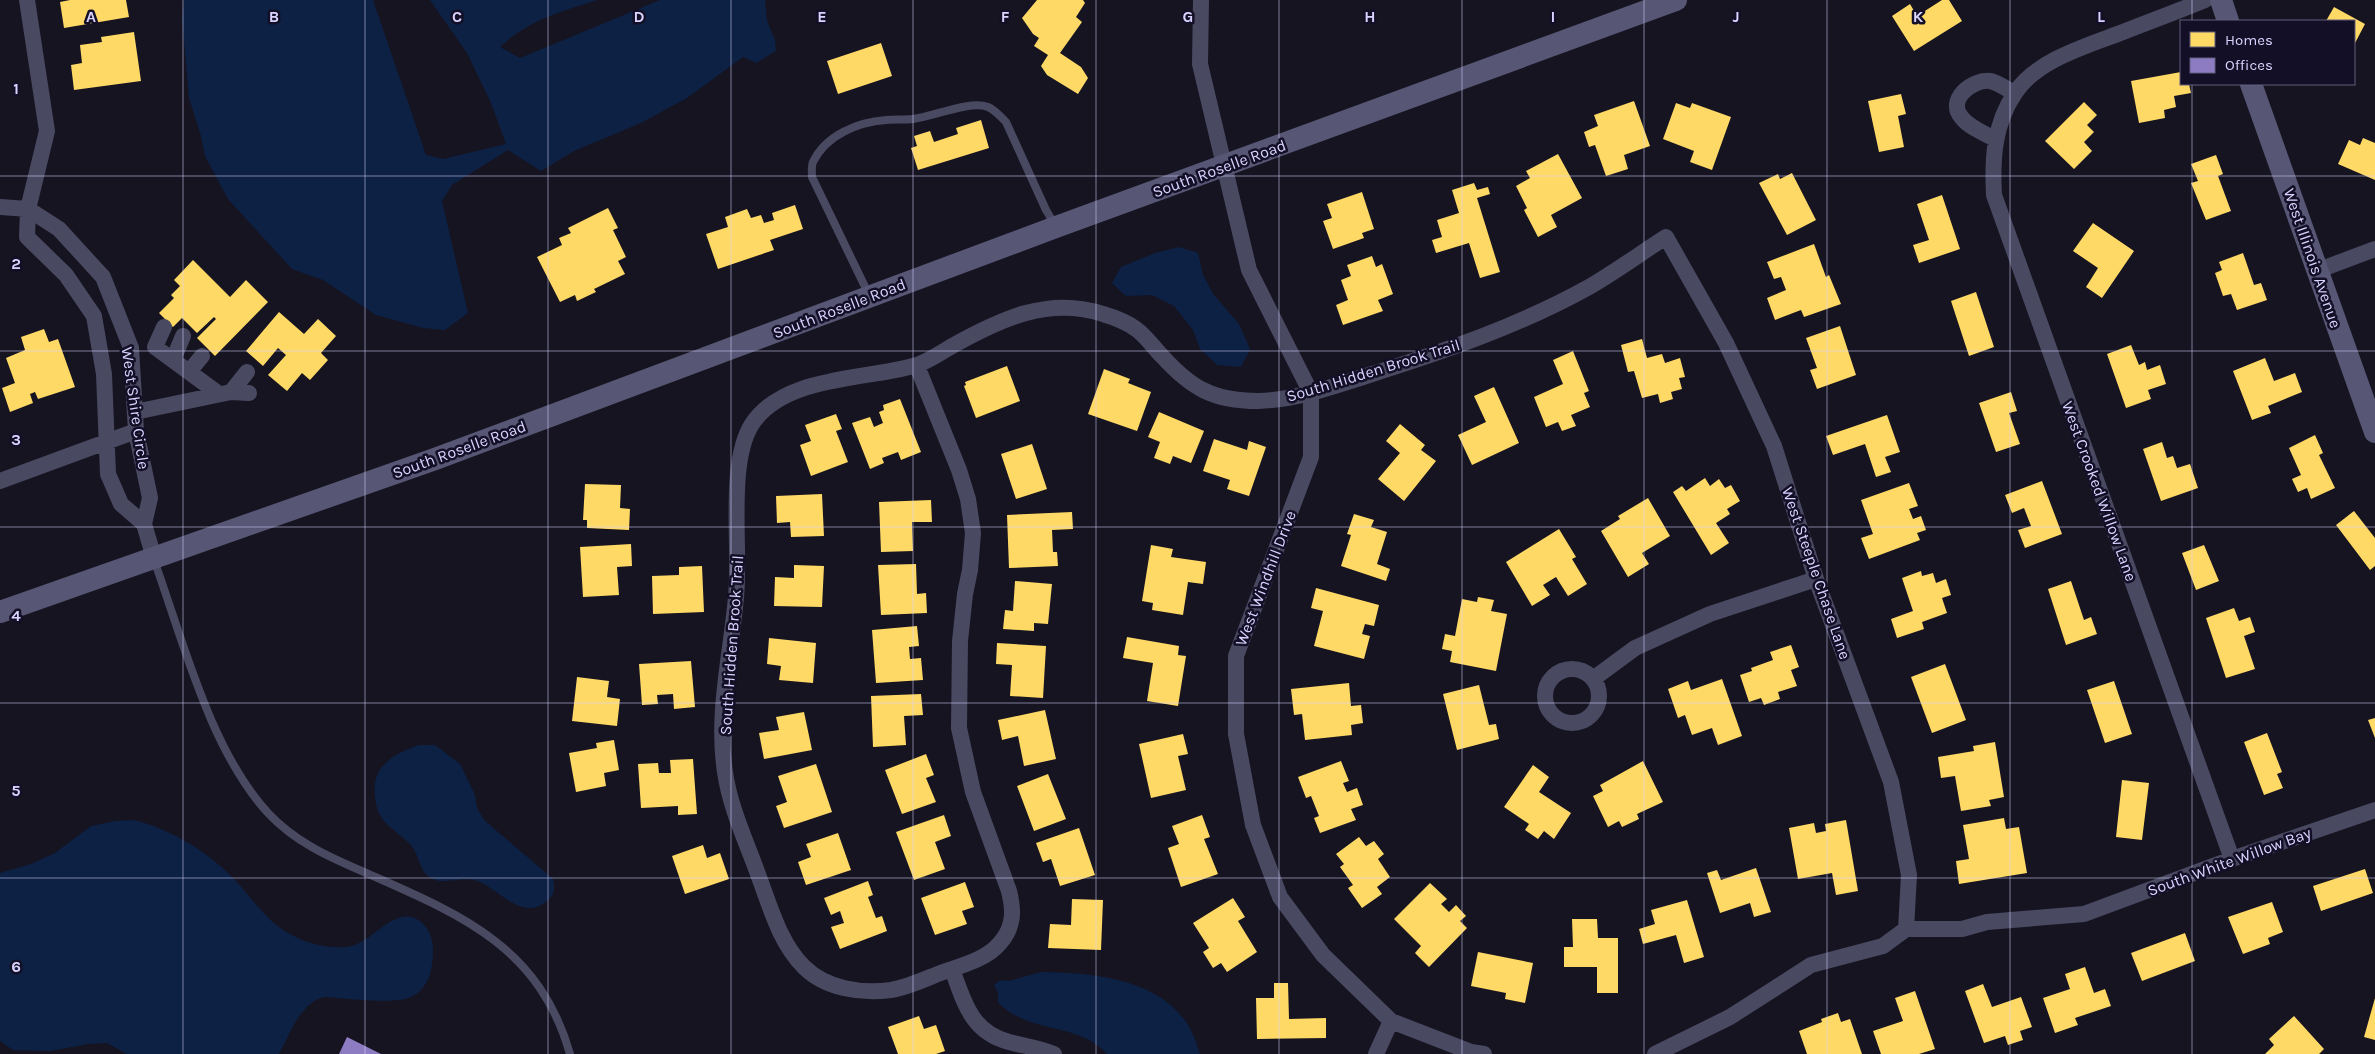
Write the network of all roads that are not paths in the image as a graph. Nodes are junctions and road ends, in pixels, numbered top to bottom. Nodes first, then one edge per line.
1 (27, 0) edge
2 (1201, 0) edge
3 (1676, 0) edge
4 (2205, 0) edge
5 (2221, 0) edge
6 (2228, 20) edge
7 (2251, 85) edge
8 (2014, 93) junction
9 (1995, 139) junction
10 (1226, 166) junction
11 (0, 207) edge
12 (28, 209) junction
13 (1056, 227) junction
14 (1666, 237) joint
15 (2375, 249) edge
16 (2319, 270) junction
17 (870, 296) junction
18 (164, 327) dead end
19 (183, 336) dead end
20 (202, 356) dead end
21 (173, 360) junction
22 (917, 366) junction
23 (189, 372) junction
24 (247, 372) dead end
25 (225, 393) junction
26 (248, 393) dead end
27 (1311, 393) junction
28 (135, 412) junction
29 (136, 431) junction
30 (2375, 432) edge
31 (106, 442) junction
32 (0, 481) edge
33 (144, 524) junction
34 (154, 558) junction
35 (1816, 579) junction
36 (0, 612) edge
37 (1593, 680) dead end
38 (2375, 810) edge
39 (2232, 859) junction
40 (1906, 929) junction
41 (952, 969) junction
42 (1391, 1021) junction
43 (570, 1054) edge
44 (1054, 1054) edge
45 (1376, 1054) edge
46 (1484, 1054) edge
47 (1655, 1054) edge

1 - 12 street, West Shire Circle
2 - 10 street, West Windhill Drive
3 - 10 main road, South Roselle Road
4 - 8 street, West Crooked Willow Lane
5 - 6 main road
7 - 16 main road, West Illinois Avenue
8 - 9 street, West Crooked Willow Lane
8 - 9 street
9 - 39 street, West Crooked Willow Lane
10 - 13 main road, South Roselle Road
10 - 27 street, West Windhill Drive
11 - 12 street, West Shire Circle
12 - 28 street, West Shire Circle
12 - 31 street, West Shire Circle
13 - 17 main road, South Roselle Road
13 - 17 lane
14 - 27 street, South Hidden Brook Trail
14 - 35 street, West Steeple Chase Lane
15 - 16 street
16 - 30 main road, West Illinois Avenue
17 - 34 main road, South Roselle Road
18 - 21 street
19 - 21 street
20 - 23 street
21 - 23 street
22 - 27 street, South Hidden Brook Trail
22 - 41 street, South Hidden Brook Trail
22 - 41 street, South Hidden Brook Trail
23 - 25 street
24 - 25 street
25 - 26 street
25 - 28 street
27 - 42 street, West Windhill Drive
28 - 29 street, West Shire Circle
29 - 31 street
29 - 33 street, West Shire Circle
31 - 32 street
31 - 33 street, West Shire Circle
33 - 34 street, West Shire Circle
34 - 36 main road, South Roselle Road
34 - 43 lane
35 - 37 street
35 - 40 street, West Steeple Chase Lane
38 - 39 street, South White Willow Bay
39 - 40 street, South White Willow Bay
40 - 47 street
41 - 44 street
42 - 45 street
42 - 46 street

